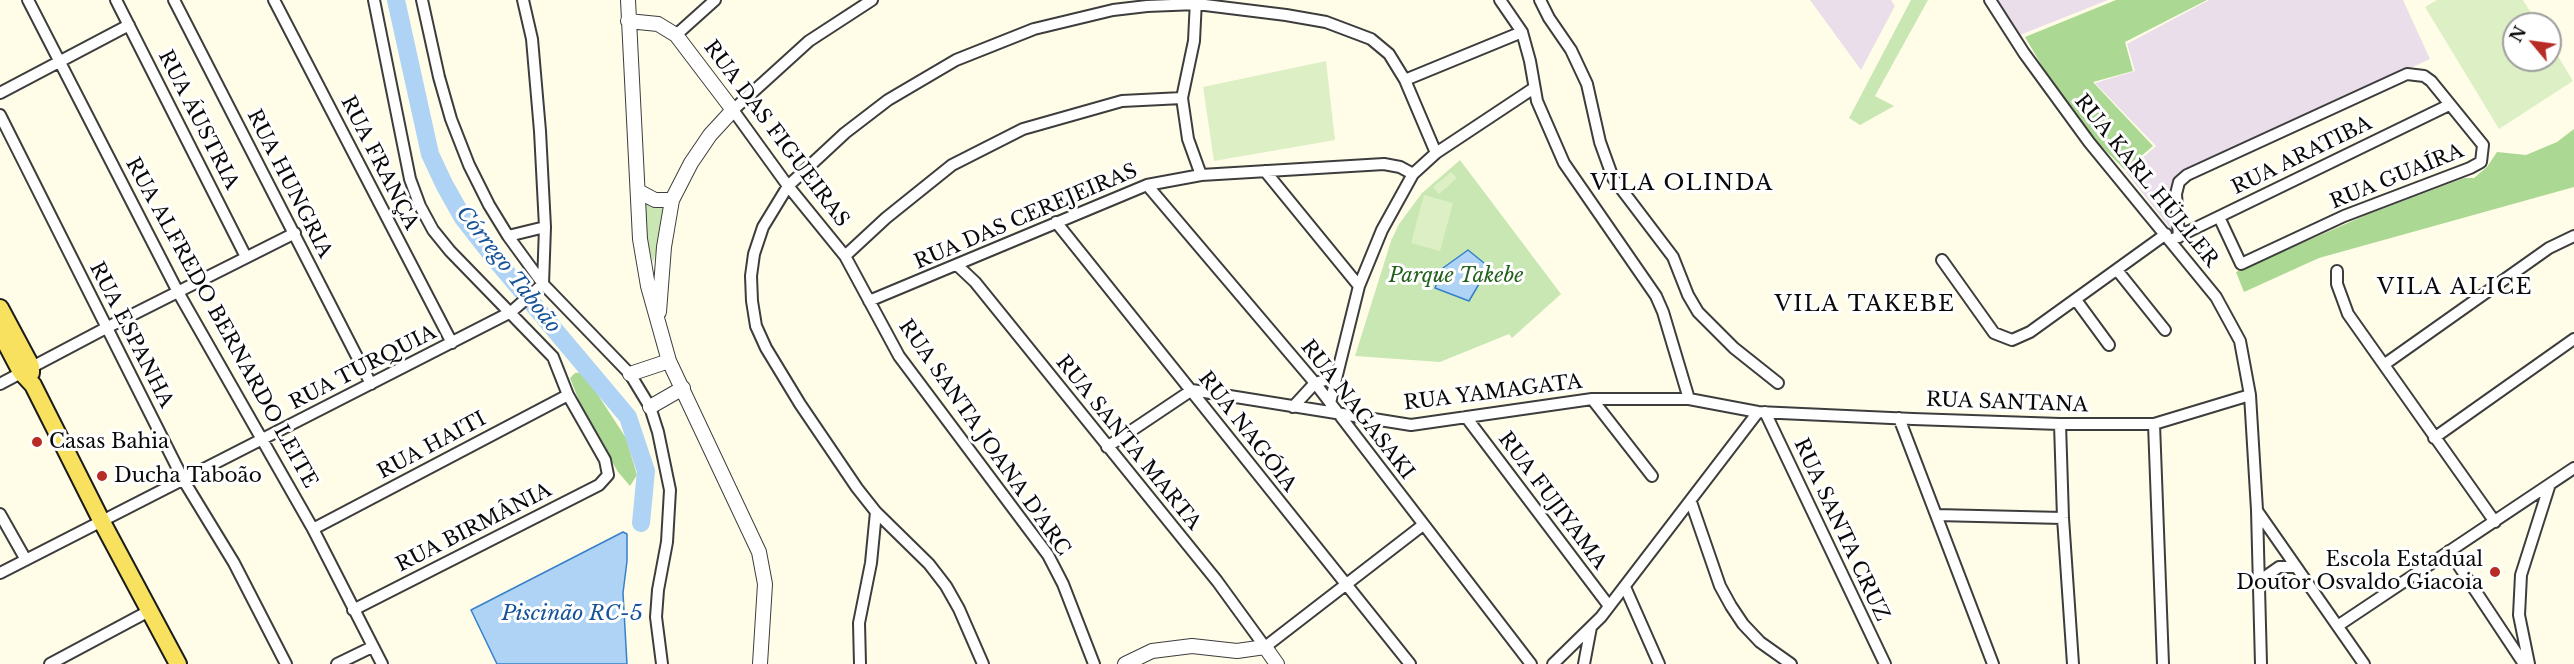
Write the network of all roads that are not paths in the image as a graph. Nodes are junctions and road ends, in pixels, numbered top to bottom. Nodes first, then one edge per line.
1 (28, 0) edge
2 (116, 0) edge
3 (174, 0) edge
4 (274, 0) edge
5 (374, 0) edge
6 (422, 0) edge
7 (523, 0) edge
8 (627, 0) edge
9 (715, 0) edge
10 (872, 0) edge
11 (1500, 0) edge
12 (1540, 0) edge
13 (1990, 0) edge
14 (1196, 2) edge
15 (628, 21) junction
16 (129, 26) junction
17 (1522, 32) junction
18 (676, 35) junction
19 (61, 62) junction
20 (1405, 80) junction
21 (1534, 88) junction
22 (0, 93) edge
23 (1182, 98) junction
24 (2449, 105) junction
25 (733, 110) junction
26 (0, 115) edge
27 (1436, 153) junction
28 (1265, 171) junction
29 (1413, 174) junction
30 (1201, 175) junction
31 (1147, 185) junction
32 (788, 186) junction
33 (638, 191) junction
34 (672, 200) junction
35 (2220, 217) junction
36 (1056, 222) junction
37 (545, 227) junction
38 (295, 233) junction
39 (508, 236) junction
40 (2574, 236) edge
41 (2172, 237) junction
42 (845, 256) junction
43 (246, 257) junction
44 (1942, 260) dead end
45 (958, 266) junction
46 (2117, 270) junction
47 (2337, 271) dead end
48 (541, 285) junction
49 (1359, 286) junction
50 (178, 292) junction
51 (2076, 300) junction
52 (869, 301) junction
53 (0, 308) edge
54 (514, 310) junction
55 (658, 323) junction
56 (106, 328) junction
57 (2165, 330) dead end
58 (0, 333) edge
59 (2574, 339) edge
60 (452, 343) junction
61 (2109, 345) dead end
62 (669, 360) junction
63 (2385, 364) junction
64 (26, 369) junction
65 (630, 375) junction
66 (1336, 377) junction
67 (1315, 383) junction
68 (1778, 383) dead end
69 (0, 384) edge
70 (371, 384) junction
71 (683, 388) junction
72 (1192, 390) junction
73 (568, 394) junction
74 (2250, 395) junction
75 (1592, 399) junction
76 (1689, 399) junction
77 (1330, 403) junction
78 (650, 407) junction
79 (1293, 407) junction
80 (1762, 412) junction
81 (1338, 414) junction
82 (1466, 417) junction
83 (1899, 418) junction
84 (2060, 424) junction
85 (2154, 424) junction
86 (2434, 438) junction
87 (261, 440) junction
88 (1107, 447) junction
89 (2574, 468) edge
90 (1652, 476) dead end
91 (184, 481) junction
92 (2549, 486) junction
93 (1691, 502) junction
94 (2257, 510) junction
95 (876, 513) junction
96 (0, 514) edge
97 (1936, 515) junction
98 (2063, 518) junction
99 (102, 522) junction
100 (2495, 522) junction
101 (1423, 525) junction
102 (313, 529) junction
103 (2449, 551) junction
104 (26, 560) junction
105 (2295, 567) junction
106 (0, 573) edge
107 (2259, 580) junction
108 (1346, 585) junction
109 (1625, 587) junction
110 (1609, 606) junction
111 (353, 610) junction
112 (149, 611) junction
113 (2339, 625) junction
114 (1591, 627) junction
115 (372, 647) junction
116 (1265, 647) junction
117 (50, 664) edge
118 (178, 664) edge
119 (286, 664) edge
120 (337, 664) edge
121 (381, 664) edge
122 (662, 664) edge
123 (760, 664) edge
124 (860, 664) edge
125 (983, 664) edge
126 (1094, 664) edge
127 (1125, 664) edge
128 (1277, 664) edge
129 (1410, 664) edge
130 (1531, 664) edge
131 (1553, 664) edge
132 (1584, 664) edge
133 (1659, 664) edge
134 (1791, 664) edge
135 (1885, 664) edge
136 (1992, 664) edge
137 (2073, 664) edge
138 (2163, 664) edge
139 (2261, 664) edge
140 (2364, 664) edge
141 (2524, 664) edge
142 (2529, 664) edge

1 - 19 street, RUA ALFREDO BERNARDO LEITE
2 - 16 street, RUA ÁUSTRIA
3 - 38 street, RUA HUNGRIA
4 - 60 street, RUA FRANÇA
5 - 54 street
6 - 39 street
7 - 37 street
8 - 15 street
9 - 18 street
10 - 25 street
11 - 17 street
12 - 68 street
13 - 41 street, RUA KARL HÜLLER
14 - 20 street
14 - 23 street
14 - 32 street
15 - 18 street, RUA DAS FIGUEIRAS
15 - 33 street
16 - 19 street
16 - 43 street, RUA ÁUSTRIA
17 - 20 street
17 - 21 street
18 - 25 street, RUA DAS FIGUEIRAS
19 - 22 street
19 - 50 street, RUA ALFREDO BERNARDO LEITE
20 - 27 street
21 - 27 street
21 - 76 street
23 - 30 street
23 - 42 street
24 - 35 street, RUA ARATIBA
24 - 35 street, RUA GUAÍRA
24 - 41 street, RUA GUAÍRA
25 - 32 street, RUA DAS FIGUEIRAS
25 - 34 street
26 - 56 street, RUA ESPANHA
27 - 29 street
28 - 29 street, RUA DAS CEREJEIRAS
28 - 30 street, RUA DAS CEREJEIRAS
28 - 49 street
29 - 49 street
30 - 31 street, RUA DAS CEREJEIRAS
31 - 36 street, RUA DAS CEREJEIRAS
31 - 67 street, RUA NAGASAKI
32 - 42 street, RUA DAS FIGUEIRAS
32 - 95 street
33 - 34 street
33 - 55 street
34 - 55 street
35 - 41 street, RUA ARATIBA
36 - 45 street, RUA DAS CEREJEIRAS
36 - 72 street, RUA NAGÓIA
37 - 39 street
37 - 48 street
38 - 43 street
38 - 70 street, RUA HUNGRIA
39 - 48 street
40 - 63 street
41 - 46 street, RUA ARATIBA
41 - 74 street, RUA KARL HÜLLER
42 - 52 street, RUA DAS FIGUEIRAS
43 - 50 street
44 - 51 street, RUA ARATIBA
45 - 52 street, RUA DAS CEREJEIRAS
45 - 88 street, RUA SANTA MARTA
46 - 51 street, RUA ARATIBA
46 - 57 street
47 - 63 street
48 - 54 street, RUA TURQUIA
48 - 65 street
49 - 66 street
50 - 56 street
50 - 87 street, RUA ALFREDO BERNARDO LEITE
51 - 61 street
52 - 126 street, RUA SANTA JOANA D'ARC
53 - 64 main road
54 - 60 street, RUA TURQUIA
54 - 73 street
55 - 62 street
56 - 64 street
56 - 91 street, RUA ESPANHA
58 - 64 main road
59 - 86 street
60 - 70 street, RUA TURQUIA
62 - 65 street
62 - 71 street
63 - 86 street
64 - 69 street
64 - 99 main road
65 - 78 street
66 - 67 street
66 - 77 street
67 - 77 street, RUA NAGASAKI
67 - 79 street
70 - 87 street, RUA TURQUIA
71 - 78 street
71 - 123 street
72 - 79 street, RUA YAMAGATA
72 - 88 street
72 - 108 street, RUA NAGÓIA
73 - 102 street, RUA HAITI
73 - 111 street, RUA BIRMÂNIA
74 - 85 street, RUA SANTANA
74 - 94 street, RUA KARL HÜLLER
75 - 76 street, RUA YAMAGATA
75 - 82 street, RUA YAMAGATA
75 - 90 street
76 - 80 street, RUA YAMAGATA
77 - 81 street, RUA NAGASAKI
78 - 122 street
79 - 81 street, RUA YAMAGATA
80 - 83 street, RUA SANTANA
80 - 93 street
80 - 135 street, RUA SANTA CRUZ
81 - 82 street, RUA YAMAGATA
81 - 101 street, RUA NAGASAKI
82 - 110 street, RUA FUJIYAMA
83 - 84 street, RUA SANTANA
83 - 97 street
84 - 85 street, RUA SANTANA
84 - 98 street
85 - 138 street
86 - 100 street
87 - 91 street, RUA TURQUIA
87 - 102 street, RUA ALFREDO BERNARDO LEITE
88 - 116 street, RUA SANTA MARTA
89 - 92 street
91 - 99 street, RUA TURQUIA
91 - 119 street, RUA ESPANHA
92 - 100 street
92 - 142 street
93 - 109 street
93 - 134 street
94 - 105 street
94 - 107 street, RUA KARL HÜLLER
95 - 124 street
95 - 125 street
96 - 104 street
97 - 98 street
97 - 136 street
98 - 137 street
99 - 104 street, RUA TURQUIA
99 - 112 main road
100 - 103 street
101 - 108 street
101 - 130 street, RUA NAGASAKI
102 - 111 street, RUA ALFREDO BERNARDO LEITE
103 - 113 street
103 - 141 street
104 - 106 street, RUA TURQUIA
105 - 107 street
105 - 113 street
107 - 139 street, RUA KARL HÜLLER
108 - 116 street
108 - 129 street, RUA NAGÓIA
109 - 110 street
109 - 133 street
110 - 114 street
111 - 115 street, RUA ALFREDO BERNARDO LEITE
112 - 117 street
112 - 118 main road
113 - 140 street
114 - 131 street
114 - 132 street
115 - 120 street
115 - 121 street, RUA ALFREDO BERNARDO LEITE
116 - 127 street
116 - 128 street

